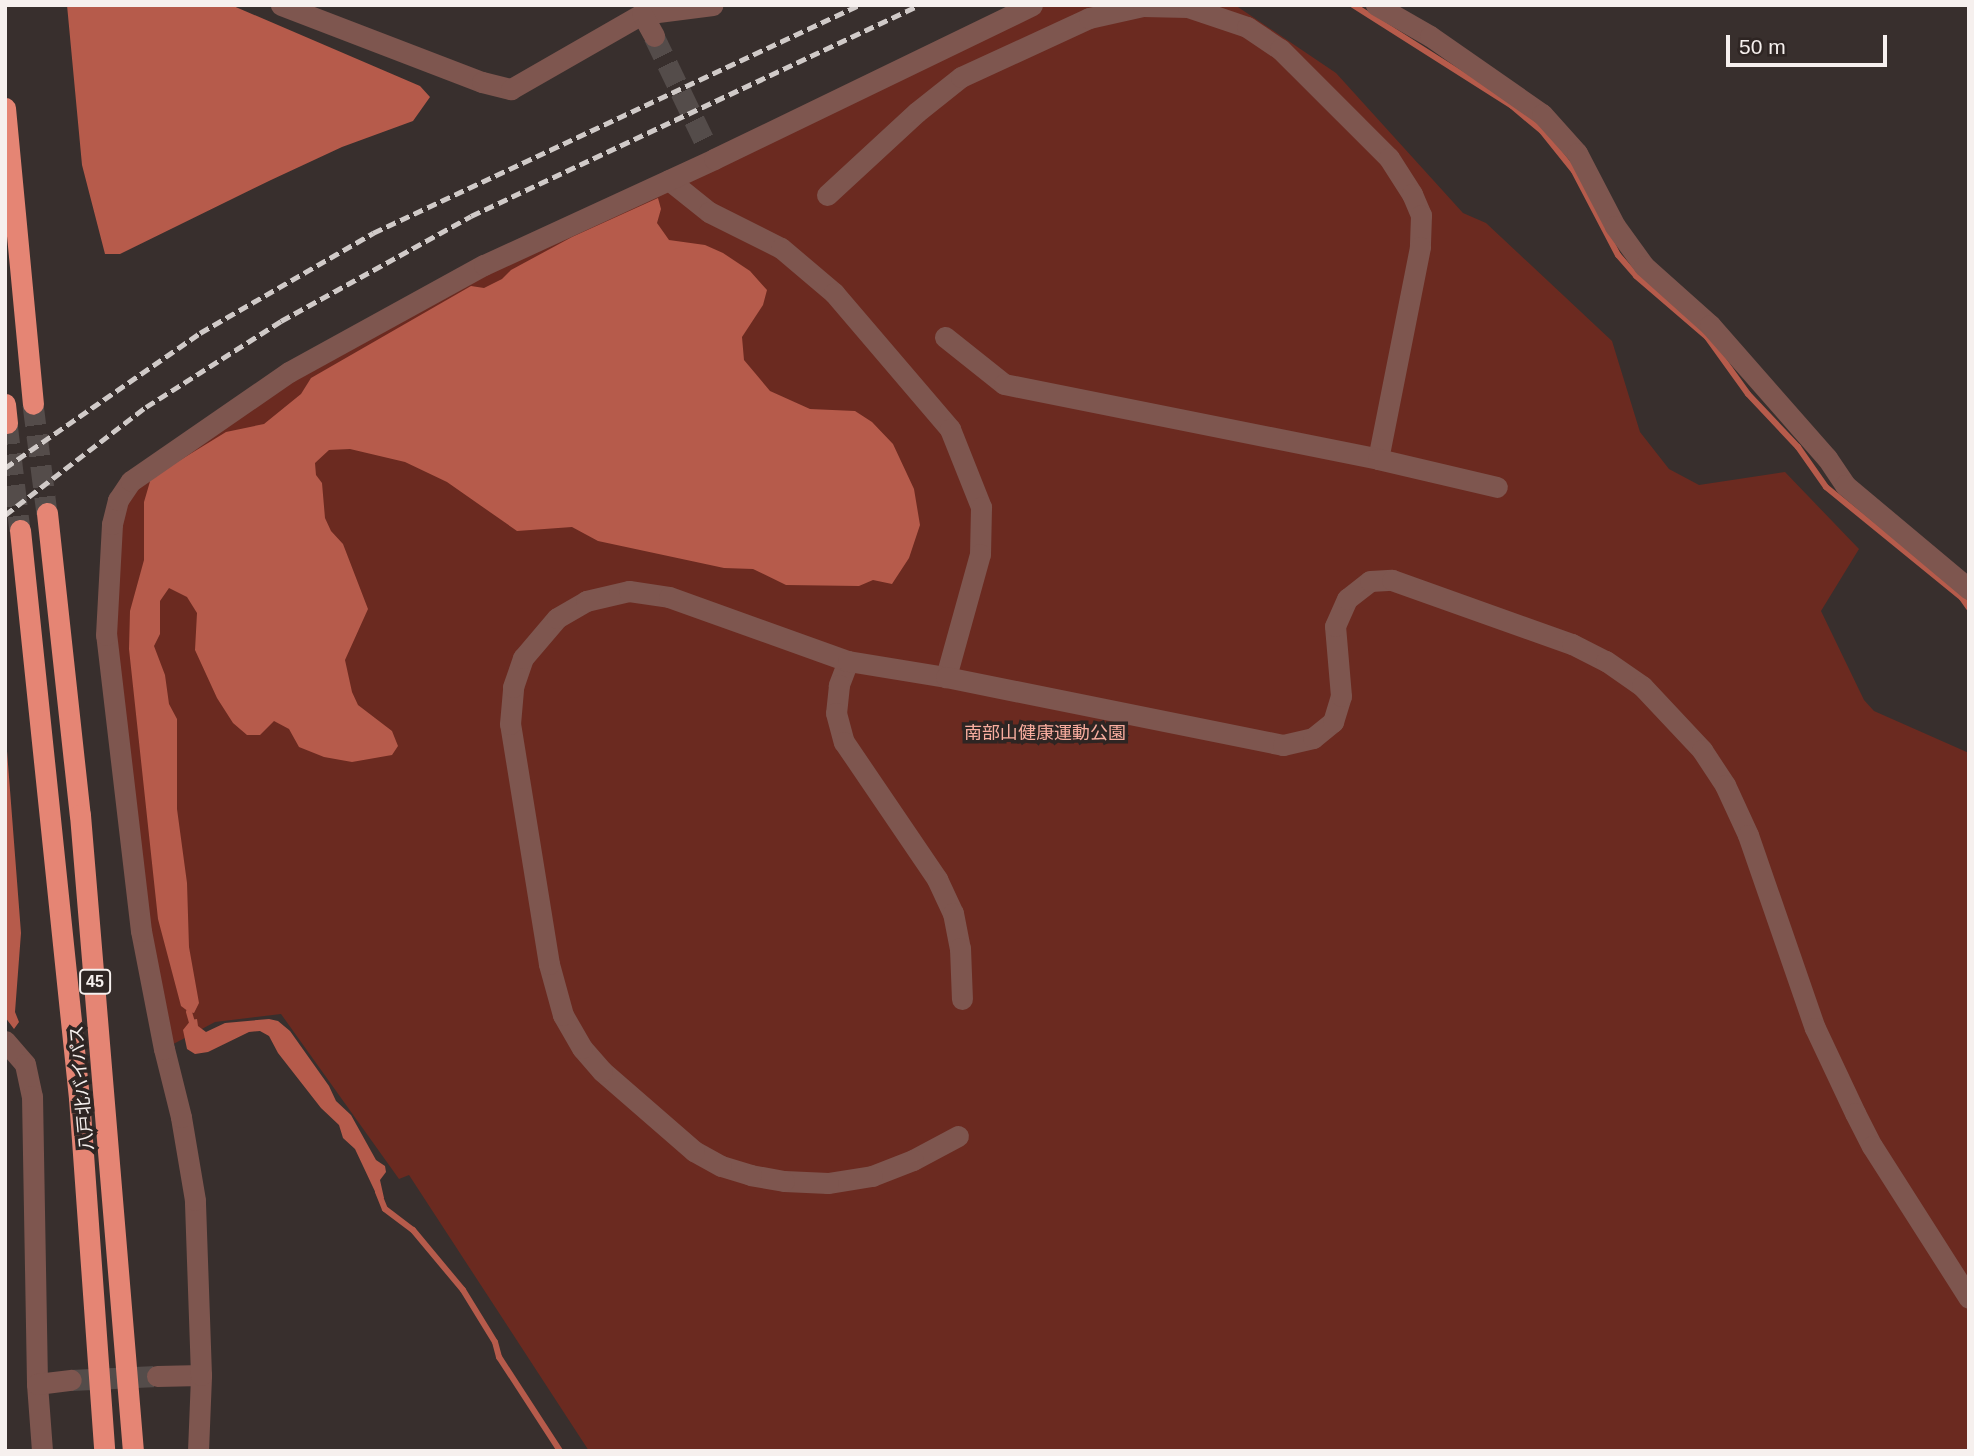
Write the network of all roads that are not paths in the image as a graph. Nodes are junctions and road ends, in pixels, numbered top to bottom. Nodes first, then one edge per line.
1 (281, 5) edge
2 (712, 5) edge
3 (1032, 5) edge
4 (1376, 5) edge
5 (642, 14) junction
6 (654, 36) tunnel mouth
7 (5, 108) edge
8 (669, 180) junction
9 (827, 195) dead end
10 (945, 337) dead end
11 (33, 404) tunnel mouth
12 (1378, 458) junction
13 (1497, 487) dead end
14 (47, 513) tunnel mouth
15 (20, 530) tunnel mouth
16 (1969, 589) edge
17 (848, 661) junction
18 (946, 677) junction
19 (962, 999) dead end
20 (5, 1041) edge
21 (958, 1136) dead end
22 (1969, 1298) edge
23 (201, 1375) junction
24 (157, 1376) tunnel mouth
25 (71, 1380) tunnel mouth
26 (37, 1384) junction
27 (42, 1451) edge
28 (104, 1451) edge
29 (133, 1451) edge
30 (198, 1451) edge

1 - 5 street
2 - 5 street
3 - 8 street
4 - 16 street
5 - 6 street
7 - 11 highway
8 - 18 street
8 - 23 street
9 - 12 street
10 - 12 street
12 - 13 street
14 - 29 highway, 八戸北バイパス / 45
15 - 28 highway, 八戸北バイパス / 45
17 - 18 street
17 - 19 street
17 - 21 street
18 - 22 street
20 - 26 street
23 - 24 street
23 - 30 street
25 - 26 street
26 - 27 street

